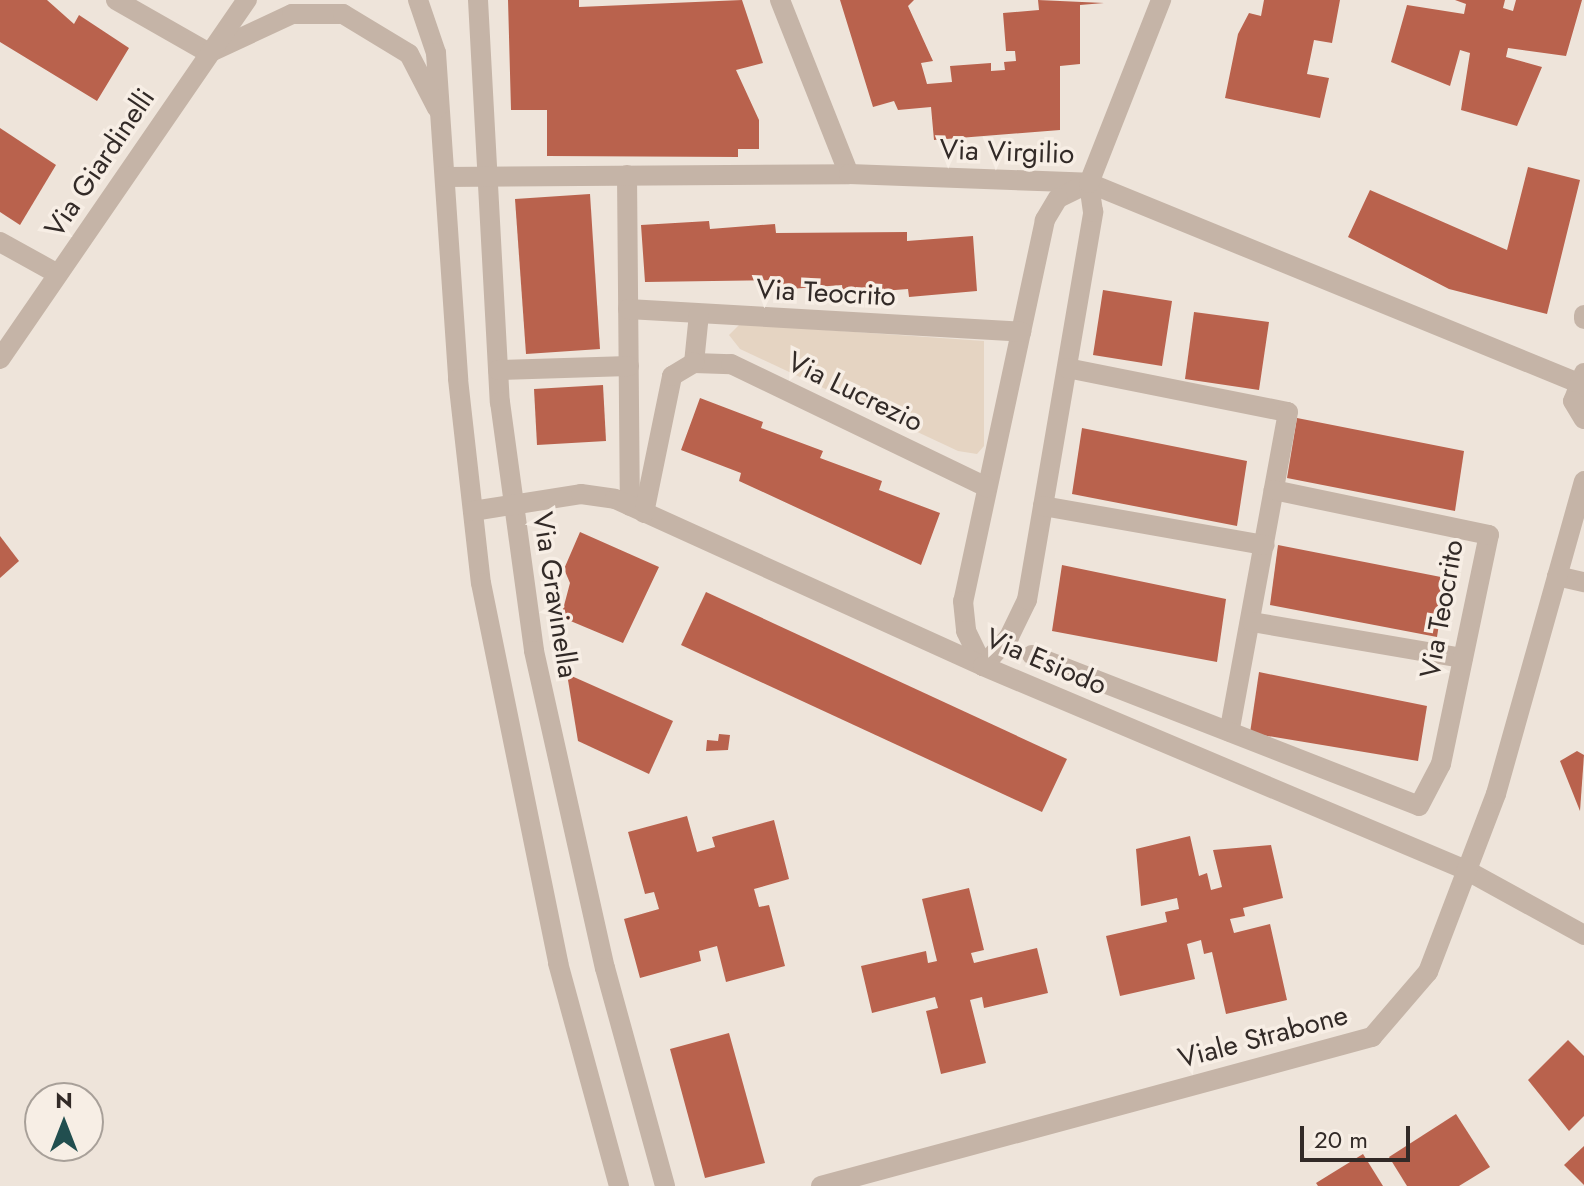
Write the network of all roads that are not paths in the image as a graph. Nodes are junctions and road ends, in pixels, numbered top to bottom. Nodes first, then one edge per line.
1 (116, 0) edge
2 (247, 0) edge
3 (418, 0) edge
4 (478, 0) edge
5 (780, 0) edge
6 (1161, 0) edge
7 (209, 53) junction
8 (441, 116) junction
9 (849, 174) junction
10 (627, 175) junction
11 (445, 177) junction
12 (489, 177) junction
13 (1089, 183) junction
14 (0, 242) edge
15 (58, 274) junction
16 (628, 309) junction
17 (699, 314) junction
18 (1021, 332) junction
19 (0, 359) edge
20 (694, 363) junction
21 (629, 366) junction
22 (1067, 368) junction
23 (498, 370) junction
24 (1580, 378) edge
25 (1584, 419) edge
26 (1584, 481) edge
27 (987, 487) junction
28 (1274, 490) junction
29 (513, 506) junction
30 (1043, 506) junction
31 (637, 510) junction
32 (473, 511) junction
33 (1265, 545) junction
34 (1557, 576) junction
35 (1584, 582) edge
36 (1252, 622) junction
37 (1032, 655) dead end
38 (1463, 658) junction
39 (983, 666) junction
40 (1229, 732) junction
41 (1419, 806) joint
42 (1466, 870) junction
43 (1584, 935) edge
44 (619, 1186) edge
45 (665, 1186) edge
46 (821, 1186) edge

1 - 7 street
2 - 7 street, Via Giardinelli
3 - 8 street
4 - 12 street, Via Gravinella
5 - 9 street
6 - 13 street
7 - 8 street
7 - 15 street, Via Giardinelli
8 - 11 street
9 - 10 street, Via Virgilio
9 - 13 street, Via Virgilio
10 - 12 street, Via Virgilio
10 - 16 street
11 - 12 street, Via Virgilio
11 - 32 street
12 - 23 street, Via Gravinella
13 - 18 street
13 - 22 street
13 - 24 street, Via Virgilio
14 - 15 street
15 - 19 street, Via Giardinelli
16 - 17 street, Via Teocrito
16 - 21 street
17 - 18 street, Via Teocrito
17 - 20 street
18 - 27 street
20 - 27 street, Via Lucrezio
20 - 31 street
21 - 23 street
21 - 31 street
22 - 28 street
22 - 30 street
23 - 29 street, Via Gravinella
24 - 25 street
26 - 34 street, Viale Strabone
27 - 39 street
28 - 33 street
28 - 38 street, Via Teocrito
29 - 31 street, Via Esiodo
29 - 32 street, Via Esiodo
29 - 45 street, Via Gravinella
30 - 33 street
30 - 39 street
31 - 39 street, Via Esiodo
32 - 44 street
33 - 36 street
34 - 35 street
34 - 42 street, Viale Strabone
36 - 38 street
36 - 40 street
37 - 40 street, Via Esiodo
38 - 41 street, Via Teocrito
39 - 42 street, Via Esiodo
40 - 41 street, Via Esiodo
42 - 43 street, Via Esiodo
42 - 46 street, Viale Strabone

